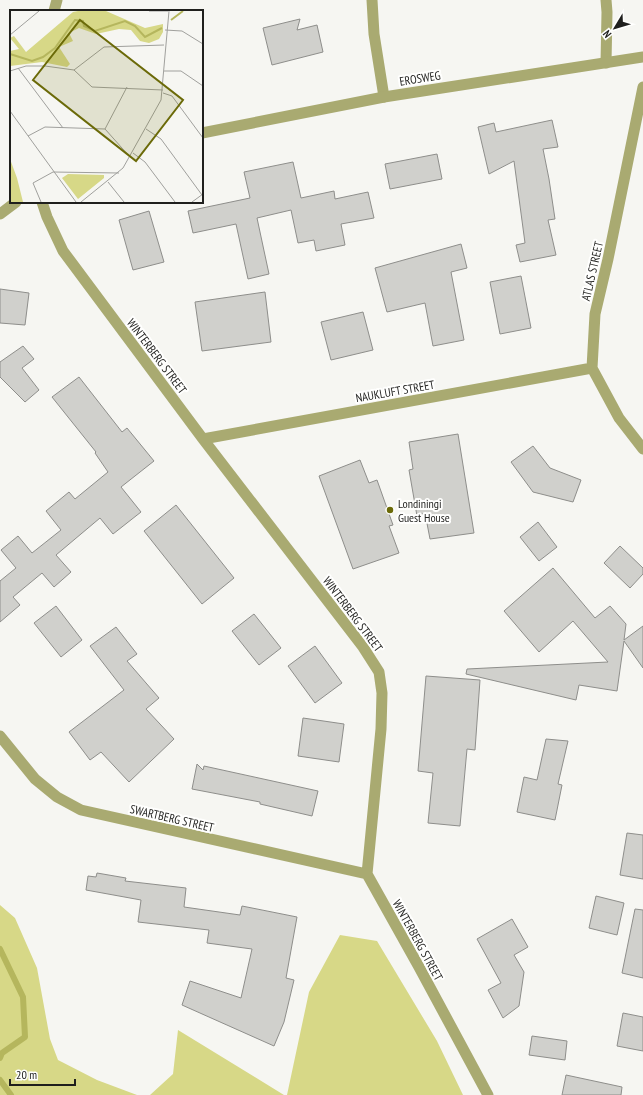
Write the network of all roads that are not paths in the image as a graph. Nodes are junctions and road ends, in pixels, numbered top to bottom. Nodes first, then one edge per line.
1 (57, 0) edge
2 (372, 0) edge
3 (606, 0) edge
4 (54, 10) edge
5 (643, 57) edge
6 (606, 63) junction
7 (643, 87) edge
8 (384, 97) junction
9 (203, 133) edge
10 (15, 203) edge
11 (42, 203) edge
12 (0, 214) edge
13 (592, 368) junction
14 (203, 439) junction
15 (643, 448) edge
16 (0, 736) edge
17 (367, 874) junction
18 (488, 1095) edge

1 - 4 street
2 - 8 street
3 - 6 street
5 - 6 street, EROSWEG
6 - 8 street, EROSWEG
7 - 13 street, ATLAS STREET
8 - 9 street, EROSWEG
10 - 12 street
11 - 14 street, WINTERBERG STREET
13 - 14 street, NAUKLUFT STREET
13 - 15 street
14 - 17 street, WINTERBERG STREET
16 - 17 street, SWARTBERG STREET
17 - 18 street, WINTERBERG STREET

